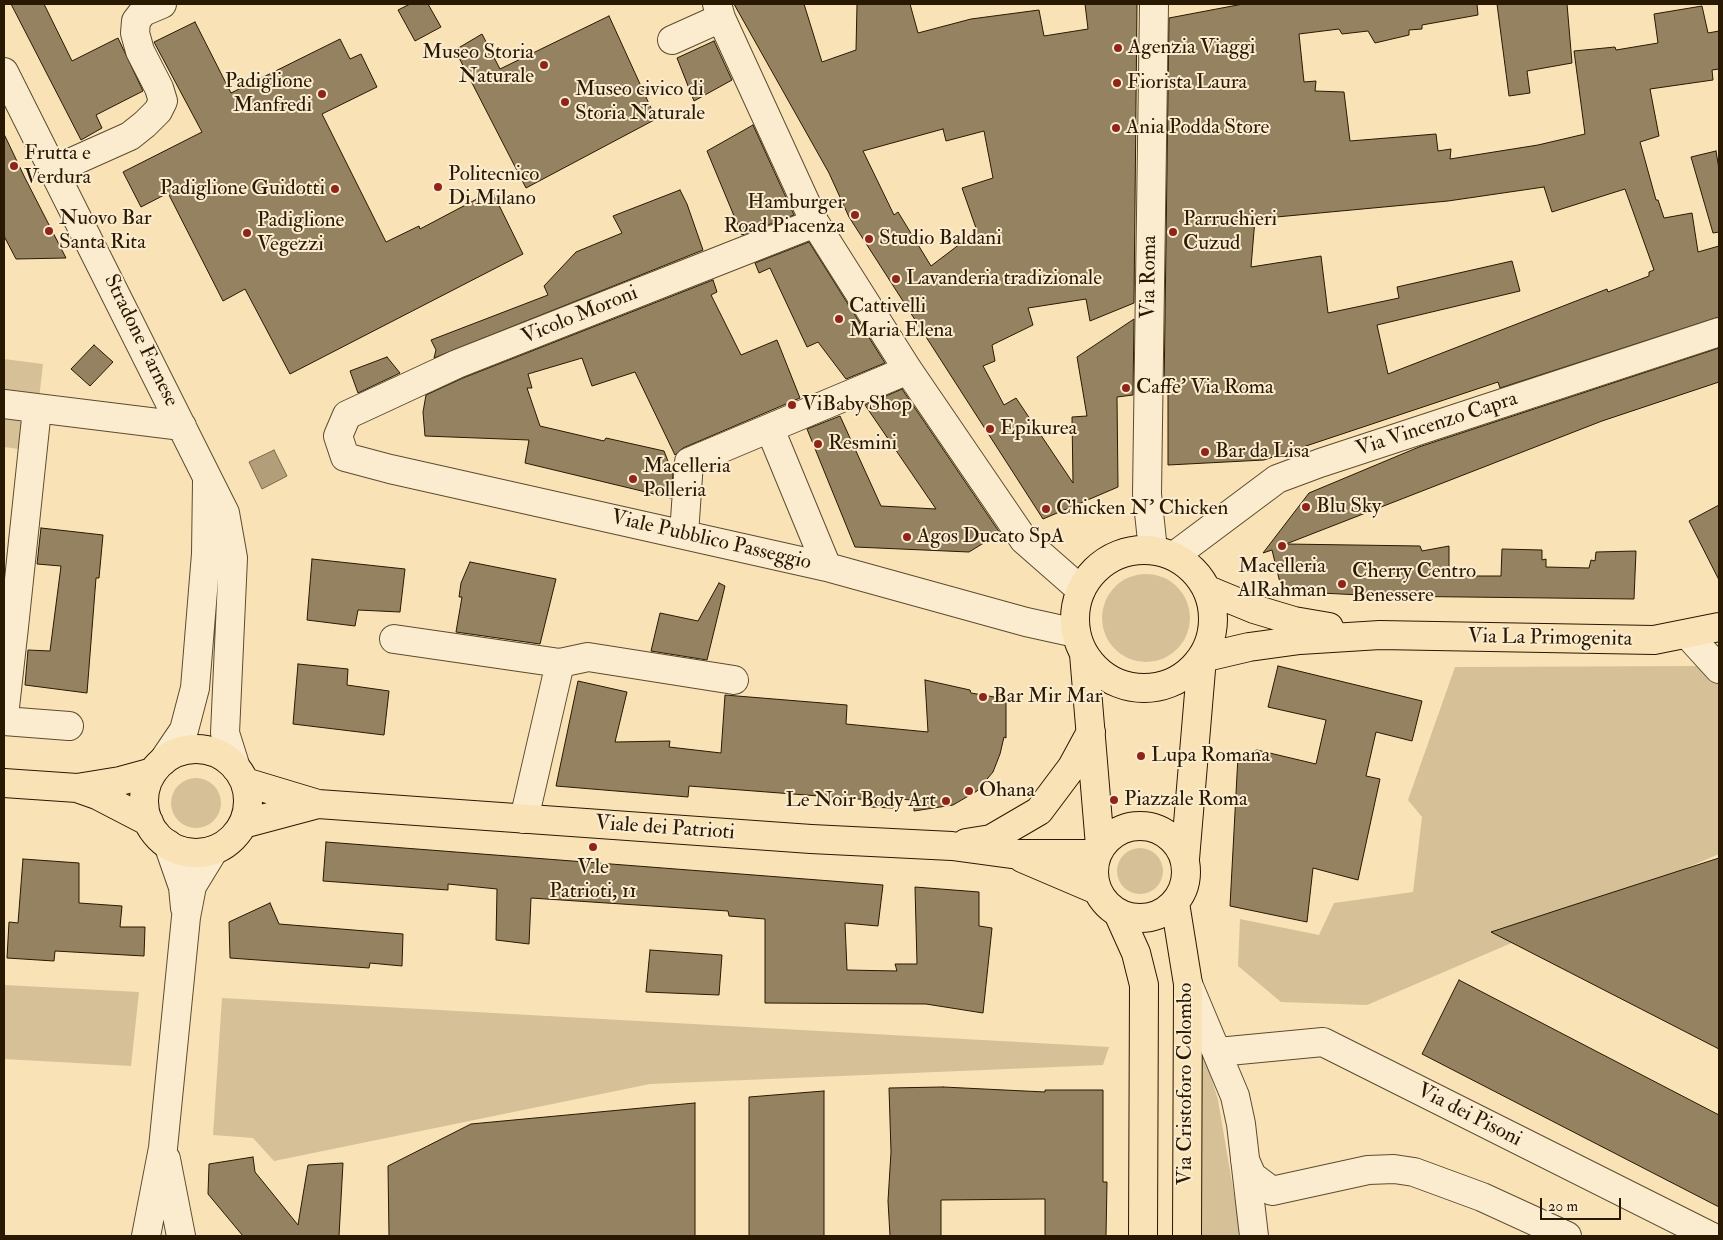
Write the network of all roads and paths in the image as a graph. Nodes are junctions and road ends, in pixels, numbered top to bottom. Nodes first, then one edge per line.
1 (162, 4) edge
2 (1154, 4) edge
3 (719, 11) edge
4 (672, 40) dead end
5 (4, 72) edge
6 (54, 170) junction
7 (816, 223) junction
8 (1719, 332) edge
9 (908, 370) junction
10 (4, 404) edge
11 (38, 409) junction
12 (182, 426) junction
13 (770, 428) junction
14 (345, 457) joint
15 (206, 477) junction
16 (684, 534) junction
17 (1164, 553) junction
18 (827, 566) junction
19 (1081, 590) junction
20 (1208, 590) junction
21 (9, 627) edge
22 (1719, 627) edge
23 (1380, 635) junction
24 (1688, 635) junction
25 (394, 639) dead end
26 (1080, 643) junction
27 (1202, 658) junction
28 (560, 663) junction
29 (1719, 668) edge
30 (734, 680) dead end
31 (4, 716) edge
32 (4, 721) edge
33 (69, 726) dead end
34 (1091, 732) junction
35 (158, 766) junction
36 (241, 775) junction
37 (4, 783) edge
38 (77, 788) junction
39 (318, 804) junction
40 (524, 819) junction
41 (149, 822) junction
42 (243, 824) junction
43 (168, 844) junction
44 (952, 846) junction
45 (214, 850) junction
46 (1099, 850) junction
47 (1011, 854) junction
48 (1185, 859) junction
49 (1097, 890) junction
50 (1175, 903) junction
51 (1118, 913) junction
52 (186, 917) junction
53 (1188, 984) junction
54 (1218, 1052) junction
55 (163, 1148) junction
56 (1245, 1160) junction
57 (146, 1236) edge
58 (181, 1236) edge
59 (1143, 1236) edge
60 (1186, 1236) edge
61 (1254, 1236) edge
62 (1567, 1236) edge
63 (1710, 1236) edge

1 - 6 street
2 - 17 street, Via Roma
3 - 4 street
3 - 7 street
5 - 6 street, Stradone Farnese
6 - 12 street, Stradone Farnese
7 - 9 street
7 - 14 street, Vicolo Moroni
8 - 17 street, Via Vincenzo Capra
9 - 13 street
9 - 19 street
10 - 11 street
11 - 12 street
11 - 21 street
12 - 15 street, Stradone Farnese
13 - 16 street
13 - 18 street
14 - 16 street, Viale Pubblico Passeggio
15 - 35 street, Stradone Farnese
15 - 36 street, Stradone Farnese
16 - 18 street, Viale Pubblico Passeggio
17 - 19 main road
17 - 20 main road
18 - 26 street, Viale Pubblico Passeggio
19 - 26 main road
20 - 23 main road, Via La Primogenita
20 - 27 main road
21 - 31 street
22 - 24 main road, Via La Primogenita
23 - 24 main road, Via La Primogenita
23 - 27 main road, Via La Primogenita
24 - 29 street
25 - 28 street
26 - 27 main road
26 - 34 main road
27 - 48 main road
28 - 30 street
28 - 40 street
32 - 33 street
34 - 44 main road
34 - 46 main road
35 - 36 main road
35 - 38 main road
35 - 41 main road
36 - 39 main road, Viale dei Patrioti
36 - 42 main road
37 - 38 main road
38 - 41 main road
39 - 40 main road, Viale dei Patrioti
39 - 42 main road, Viale dei Patrioti
40 - 44 main road, Viale dei Patrioti
41 - 43 main road
42 - 45 main road
43 - 45 main road
43 - 52 street
44 - 47 main road, Viale dei Patrioti
45 - 52 street
46 - 47 main road, Viale dei Patrioti
46 - 48 main road
46 - 49 main road
47 - 49 main road, Viale dei Patrioti
48 - 50 main road
49 - 51 main road
50 - 51 main road
50 - 53 main road, Via Cristoforo Colombo
51 - 59 main road, Via Cristoforo Colombo
52 - 55 street
53 - 54 street
53 - 60 main road, Via Cristoforo Colombo
54 - 56 street
54 - 63 street, Via dei Pisoni
55 - 57 street
55 - 58 street
56 - 61 street
56 - 62 street

